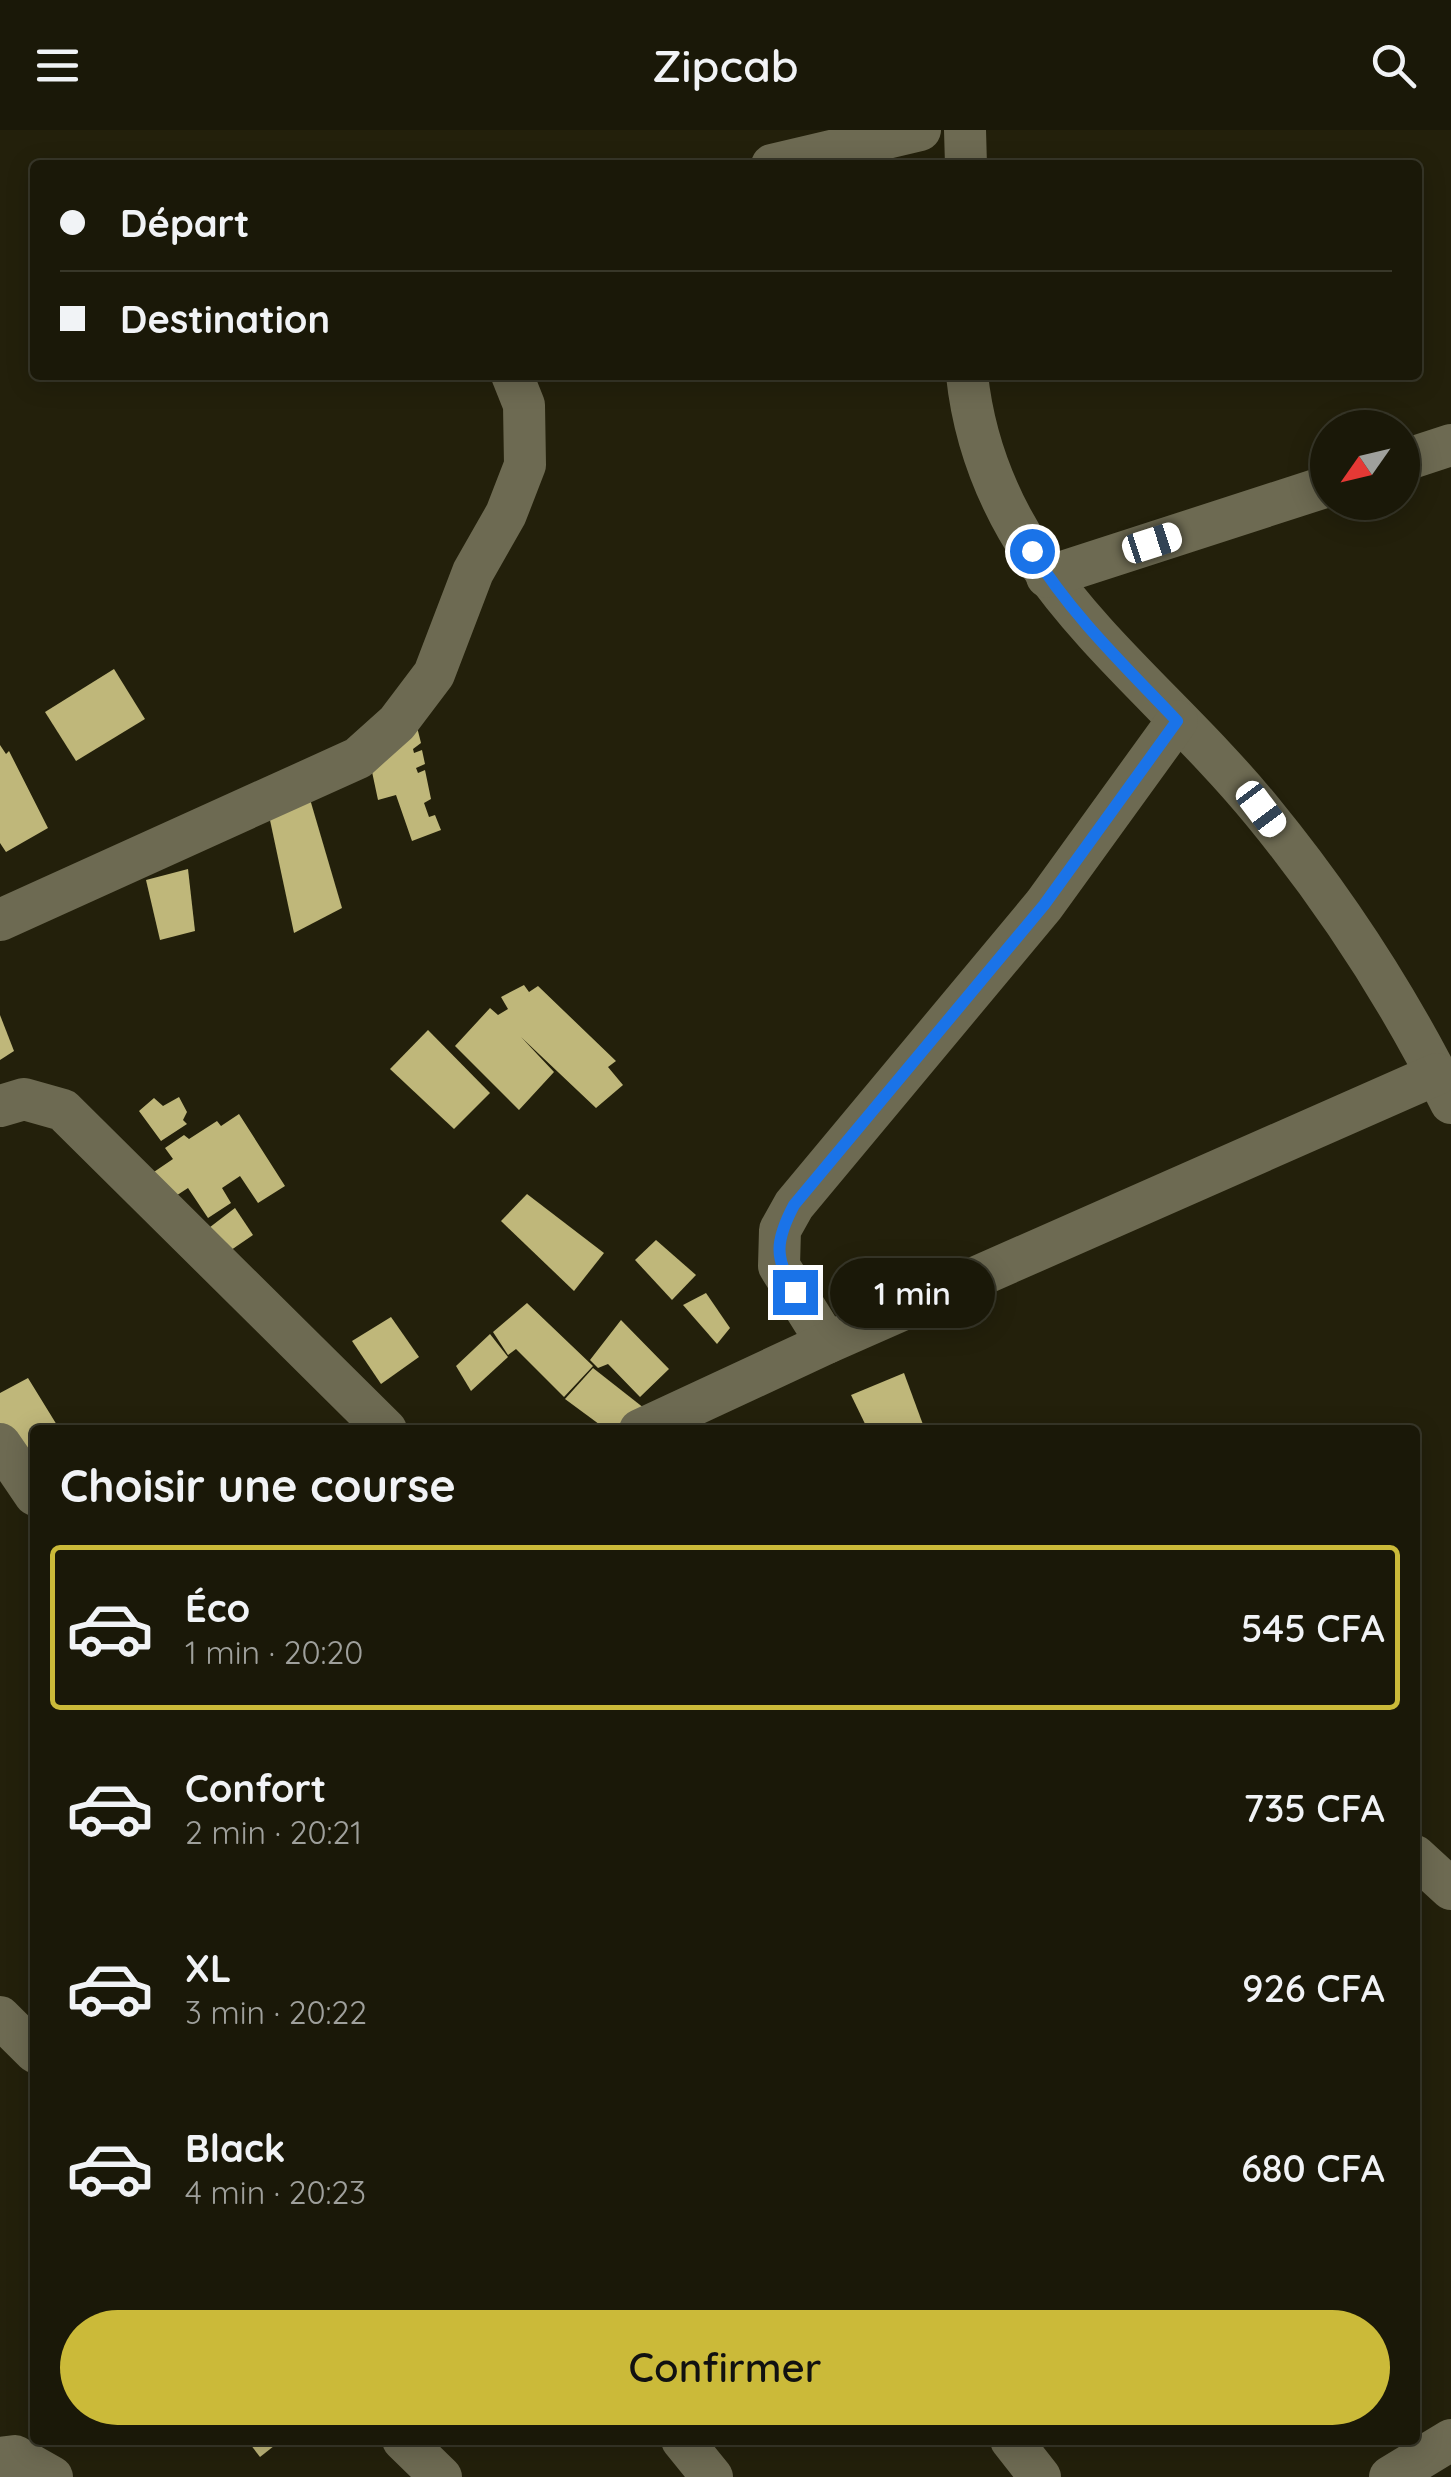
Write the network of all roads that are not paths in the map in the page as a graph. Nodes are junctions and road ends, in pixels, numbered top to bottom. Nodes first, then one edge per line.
1 (920, 130) edge
2 (965, 130) edge
3 (793, 160) edge
4 (966, 160) edge
5 (514, 380) edge
6 (967, 380) edge
7 (1451, 445) edge
8 (1420, 455) edge
9 (1310, 492) edge
10 (1047, 577) junction
11 (1177, 721) junction
12 (0, 920) edge
13 (1444, 1088) edge
14 (0, 1106) edge
15 (827, 1343) junction
16 (381, 1425) edge
17 (651, 1425) edge
18 (0, 1444) edge
19 (30, 1488) edge
20 (1420, 1861) edge
21 (1451, 1889) edge
22 (0, 2017) edge
23 (30, 2047) edge
24 (1451, 2440) edge
25 (408, 2445) edge
26 (686, 2445) edge
27 (1015, 2445) edge
28 (0, 2458) edge
29 (52, 2477) edge
30 (441, 2477) edge
31 (712, 2477) edge
32 (1040, 2477) edge
33 (1390, 2477) edge

1 - 3 street
2 - 4 street
5 - 12 street
6 - 10 street
7 - 8 street
9 - 10 street
10 - 11 street
11 - 13 street
11 - 15 street
13 - 15 street
14 - 16 street
15 - 17 street
18 - 19 street
20 - 21 street
22 - 23 street
24 - 33 street
25 - 30 street
26 - 31 street
27 - 32 street
28 - 29 street

